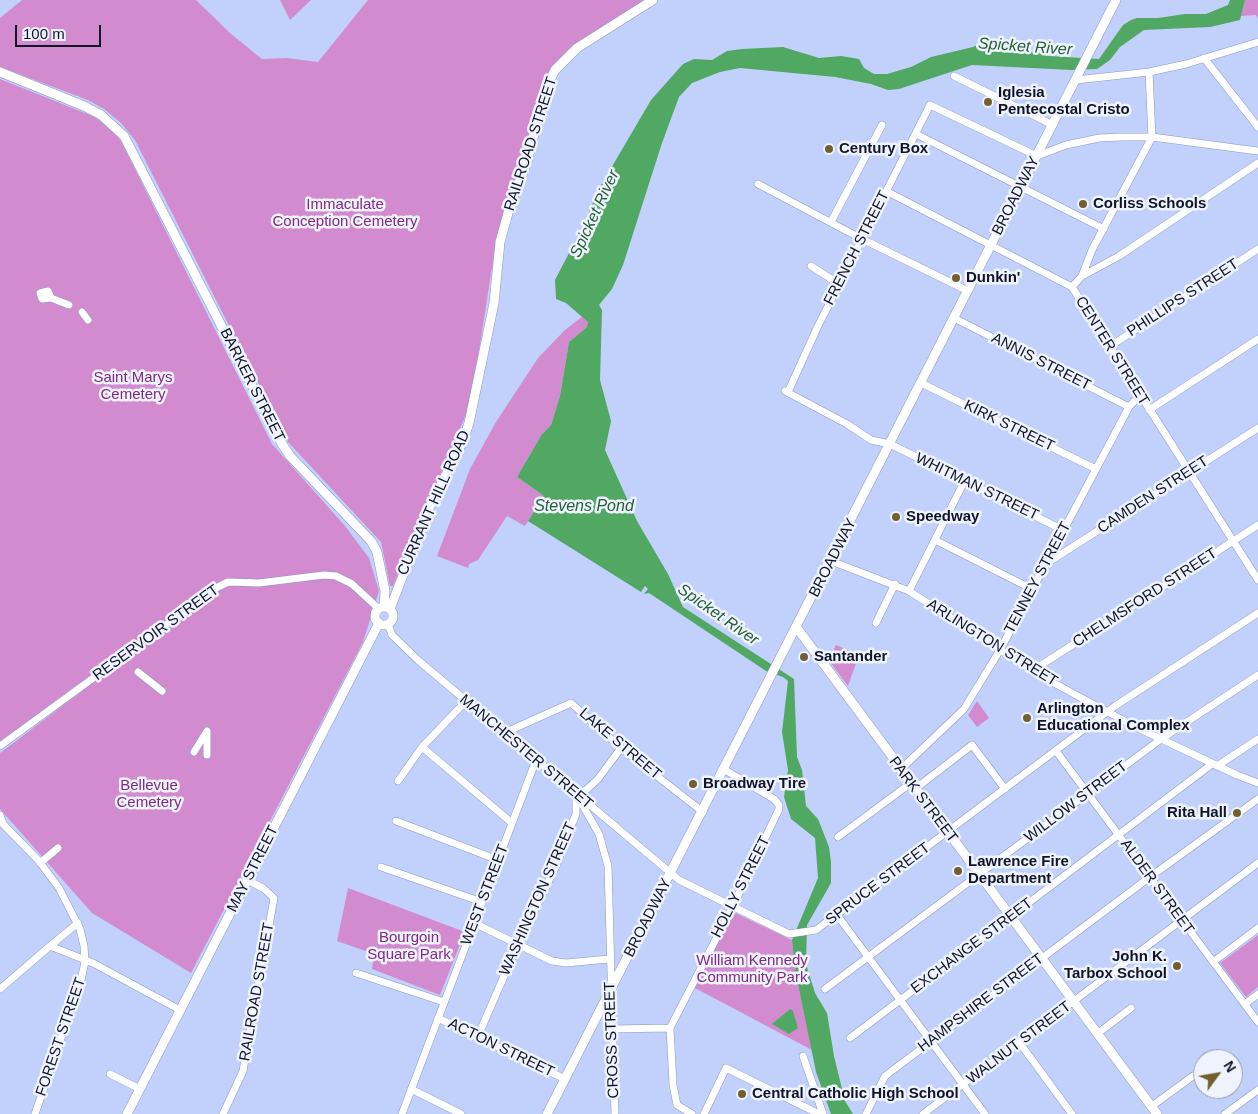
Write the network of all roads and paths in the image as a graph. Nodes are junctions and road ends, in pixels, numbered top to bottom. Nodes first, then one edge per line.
1 (653, 0) edge
2 (1116, 0) edge
3 (1258, 42) edge
4 (1204, 58) junction
5 (0, 72) edge
6 (1148, 72) junction
7 (954, 76) dead end
8 (1077, 78) junction
9 (882, 125) dead end
10 (1053, 125) junction
11 (1258, 127) edge
12 (916, 134) junction
13 (1152, 137) junction
14 (1258, 151) edge
15 (1037, 156) junction
16 (1258, 163) edge
17 (758, 184) dead end
18 (1021, 187) junction
19 (886, 191) junction
20 (831, 222) junction
21 (1104, 229) junction
22 (862, 239) junction
23 (991, 245) junction
24 (1258, 250) edge
25 (811, 266) dead end
26 (1082, 276) junction
27 (497, 278) joint
28 (839, 284) junction
29 (1072, 287) junction
30 (968, 291) junction
31 (51, 298) dead end
32 (69, 305) dead end
33 (82, 312) dead end
34 (954, 318) junction
35 (88, 320) dead end
36 (1258, 339) edge
37 (1109, 347) junction
38 (921, 383) junction
39 (787, 391) joint
40 (1140, 396) junction
41 (1129, 407) junction
42 (1149, 410) junction
43 (1258, 428) edge
44 (890, 444) junction
45 (1096, 469) junction
46 (1189, 472) junction
47 (964, 482) junction
48 (1258, 525) edge
49 (1063, 530) junction
50 (935, 540) junction
51 (1233, 541) junction
52 (831, 561) junction
53 (1048, 562) junction
54 (1258, 580) edge
55 (895, 584) junction
56 (1032, 589) junction
57 (909, 591) junction
58 (384, 608) junction
59 (1258, 612) edge
60 (876, 623) dead end
61 (384, 624) junction
62 (797, 628) junction
63 (1000, 650) junction
64 (1032, 671) junction
65 (138, 672) dead end
66 (1258, 675) edge
67 (162, 691) dead end
68 (466, 701) junction
69 (1108, 712) junction
70 (504, 733) junction
71 (1162, 739) junction
72 (1258, 739) edge
73 (0, 746) edge
74 (422, 747) junction
75 (621, 748) junction
76 (1056, 751) junction
77 (194, 752) dead end
78 (207, 755) dead end
79 (536, 760) junction
80 (1215, 765) junction
81 (725, 770) junction
82 (900, 770) junction
83 (398, 780) dead end
84 (1258, 783) edge
85 (913, 786) junction
86 (1005, 789) junction
87 (1088, 793) junction
88 (576, 794) junction
89 (1258, 799) edge
90 (703, 812) junction
91 (0, 815) edge
92 (396, 821) dead end
93 (2, 823) edge
94 (512, 823) junction
95 (947, 832) junction
96 (1119, 835) junction
97 (838, 837) dead end
98 (58, 848) dead end
99 (498, 860) junction
100 (40, 863) junction
101 (1258, 863) edge
102 (381, 867) dead end
103 (671, 874) junction
104 (979, 875) junction
105 (1150, 877) junction
106 (247, 880) junction
107 (482, 902) junction
108 (733, 906) junction
109 (837, 915) junction
110 (1010, 917) junction
111 (1182, 920) junction
112 (78, 923) junction
113 (474, 923) junction
114 (1258, 928) edge
115 (786, 933) joint
116 (518, 944) junction
117 (50, 946) junction
118 (869, 957) junction
119 (1040, 958) junction
120 (609, 959) junction
121 (85, 960) junction
122 (1213, 962) junction
123 (356, 973) dead end
124 (0, 989) edge
125 (825, 989) dead end
126 (610, 992) junction
127 (1258, 994) edge
128 (900, 1000) junction
129 (444, 1002) junction
130 (1073, 1002) junction
131 (1245, 1004) junction
132 (1131, 1008) dead end
133 (180, 1010) junction
134 (438, 1018) junction
135 (1258, 1022) edge
136 (670, 1028) junction
137 (612, 1030) junction
138 (1098, 1034) junction
139 (478, 1036) junction
140 (850, 1038) dead end
141 (931, 1041) junction
142 (1019, 1042) junction
143 (803, 1056) dead end
144 (110, 1074) dead end
145 (1193, 1076) dead end
146 (565, 1079) junction
147 (964, 1084) junction
148 (140, 1089) junction
149 (411, 1089) junction
150 (1258, 1090) edge
151 (1154, 1110) edge
152 (35, 1114) edge
153 (127, 1114) edge
154 (223, 1114) edge
155 (402, 1114) edge
156 (461, 1114) edge
157 (547, 1114) edge
158 (615, 1114) edge
159 (692, 1114) edge
160 (704, 1114) edge
161 (819, 1114) edge
162 (823, 1114) edge
163 (866, 1114) edge
164 (923, 1114) edge
165 (985, 1114) edge
166 (1072, 1114) edge
167 (1225, 1114) edge

1 - 27 main road, RAILROAD STREET
2 - 8 main road, BROADWAY
3 - 4 street
4 - 6 street
4 - 11 street
5 - 58 main road, BARKER STREET
6 - 8 street
6 - 13 street
7 - 10 street
8 - 10 main road, BROADWAY
9 - 20 street
10 - 15 main road, BROADWAY
12 - 15 street, FRENCH STREET
12 - 18 street
12 - 19 street, FRENCH STREET
13 - 14 street
13 - 15 street
13 - 21 street
15 - 18 main road, BROADWAY
16 - 26 street
17 - 20 street
18 - 21 street
18 - 23 main road, BROADWAY
19 - 22 street, FRENCH STREET
19 - 23 street, CENTER STREET
20 - 22 street
21 - 26 street
22 - 28 street, FRENCH STREET
22 - 30 street
23 - 29 street, CENTER STREET
23 - 30 main road, BROADWAY
24 - 37 street, PHILLIPS STREET
25 - 28 street
26 - 29 street
27 - 58 main road, CURRANT HILL ROAD
28 - 39 street, FRENCH STREET
29 - 37 street, CENTER STREET
30 - 34 main road, BROADWAY
31 - 32 street
33 - 35 street
34 - 38 main road, BROADWAY
34 - 41 street, ANNIS STREET
36 - 42 street
37 - 40 street, CENTER STREET
38 - 44 main road, BROADWAY
38 - 45 street, KIRK STREET
39 - 44 street, WHITMAN STREET
40 - 41 street, TENNEY STREET
40 - 42 street, CENTER STREET
41 - 45 street, TENNEY STREET
42 - 46 street, CENTER STREET
43 - 46 street, CAMDEN STREET
44 - 47 street, WHITMAN STREET
44 - 52 main road, BROADWAY
45 - 49 street, TENNEY STREET
46 - 51 street, CENTER STREET
46 - 53 street, CAMDEN STREET
47 - 49 street, WHITMAN STREET
47 - 50 street
48 - 51 street, CHELMSFORD STREET
49 - 53 street, TENNEY STREET
50 - 56 street
50 - 57 street
51 - 54 street, CENTER STREET
51 - 64 street, CHELMSFORD STREET
52 - 55 street, ARLINGTON STREET
52 - 62 main road, BROADWAY
53 - 56 street, TENNEY STREET
55 - 57 street, ARLINGTON STREET
55 - 60 street
56 - 63 street, TENNEY STREET
57 - 63 street, ARLINGTON STREET
58 - 61 main road
58 - 61 main road
58 - 73 street, RESERVOIR STREET
59 - 69 street, SPRUCE STREET
61 - 68 street, MANCHESTER STREET
61 - 106 main road, MAY STREET
62 - 81 main road, BROADWAY
62 - 82 main road, PARK STREET
63 - 64 street, ARLINGTON STREET
63 - 82 street, TENNEY STREET
64 - 69 street, ARLINGTON STREET
65 - 67 street
66 - 71 street, WILLOW STREET
68 - 70 street, MANCHESTER STREET
68 - 74 street
69 - 71 street, ARLINGTON STREET
69 - 76 street, SPRUCE STREET
70 - 75 street, LAKE STREET
70 - 79 street, MANCHESTER STREET
71 - 80 street, ARLINGTON STREET
71 - 87 street, WILLOW STREET
72 - 80 street, EXCHANGE STREET
74 - 83 street
74 - 94 street
75 - 88 street
75 - 90 street, LAKE STREET
76 - 86 street, SPRUCE STREET
76 - 87 street, ALDER STREET
77 - 78 street
79 - 88 street, MANCHESTER STREET
79 - 94 street, WEST STREET
80 - 84 street, ARLINGTON STREET
80 - 96 street, EXCHANGE STREET
81 - 90 main road, BROADWAY
81 - 108 street, HOLLY STREET
82 - 85 main road, PARK STREET
85 - 86 street
85 - 95 main road, PARK STREET
85 - 97 street
86 - 95 street, SPRUCE STREET
87 - 96 street, ALDER STREET
87 - 104 street, WILLOW STREET
88 - 103 street, MANCHESTER STREET
88 - 116 street, WASHINGTON STREET
88 - 120 street, CROSS STREET
89 - 105 street, HAMPSHIRE STREET
90 - 103 main road, BROADWAY
91 - 93 street
92 - 99 street
93 - 100 street
94 - 99 street, WEST STREET
95 - 104 main road, PARK STREET
95 - 109 street, SPRUCE STREET
96 - 105 street, ALDER STREET
96 - 110 street, EXCHANGE STREET
98 - 100 street
99 - 107 street, WEST STREET
100 - 112 street
101 - 111 street, WALNUT STREET
102 - 107 street
103 - 108 street, MANCHESTER STREET
103 - 126 main road, BROADWAY
104 - 110 main road, PARK STREET
104 - 118 street, WILLOW STREET
105 - 111 street, ALDER STREET
105 - 119 street, HAMPSHIRE STREET
106 - 133 main road, MAY STREET
106 - 154 street, RAILROAD STREET
107 - 113 street, WEST STREET
108 - 115 street, MANCHESTER STREET
108 - 136 street, HOLLY STREET
109 - 115 street, SPRUCE STREET
109 - 118 street
110 - 119 main road, PARK STREET
110 - 128 street, EXCHANGE STREET
111 - 122 street, ALDER STREET
111 - 130 street, WALNUT STREET
112 - 117 street
112 - 121 street
113 - 116 street
113 - 129 street, WEST STREET
114 - 122 street
116 - 120 street
116 - 139 street, WASHINGTON STREET
117 - 121 street
117 - 124 street
118 - 125 street, WILLOW STREET
118 - 128 street
119 - 130 main road, PARK STREET
119 - 141 street, HAMPSHIRE STREET
120 - 126 street, CROSS STREET
121 - 133 street
121 - 152 street, FOREST STREET
122 - 131 street, ALDER STREET
123 - 129 street
126 - 137 street, CROSS STREET
126 - 146 main road, BROADWAY
127 - 131 street
128 - 140 street, EXCHANGE STREET
128 - 141 street
129 - 134 street, WEST STREET
130 - 138 main road, PARK STREET
130 - 142 street, WALNUT STREET
131 - 135 street, ALDER STREET
132 - 138 street
133 - 148 main road, MAY STREET
134 - 139 street, ACTON STREET
134 - 149 street, WEST STREET
136 - 137 street
136 - 159 street
137 - 158 street, CROSS STREET
138 - 151 main road, PARK STREET
139 - 146 street, ACTON STREET
141 - 147 street
141 - 163 street, HAMPSHIRE STREET
142 - 147 street, WALNUT STREET
142 - 166 street
143 - 162 street
144 - 148 street
145 - 151 street
146 - 157 main road, BROADWAY
147 - 164 street, WALNUT STREET
147 - 165 street
148 - 153 main road, MAY STREET
149 - 155 street, WEST STREET
149 - 156 street
150 - 167 street
160 - 161 street

